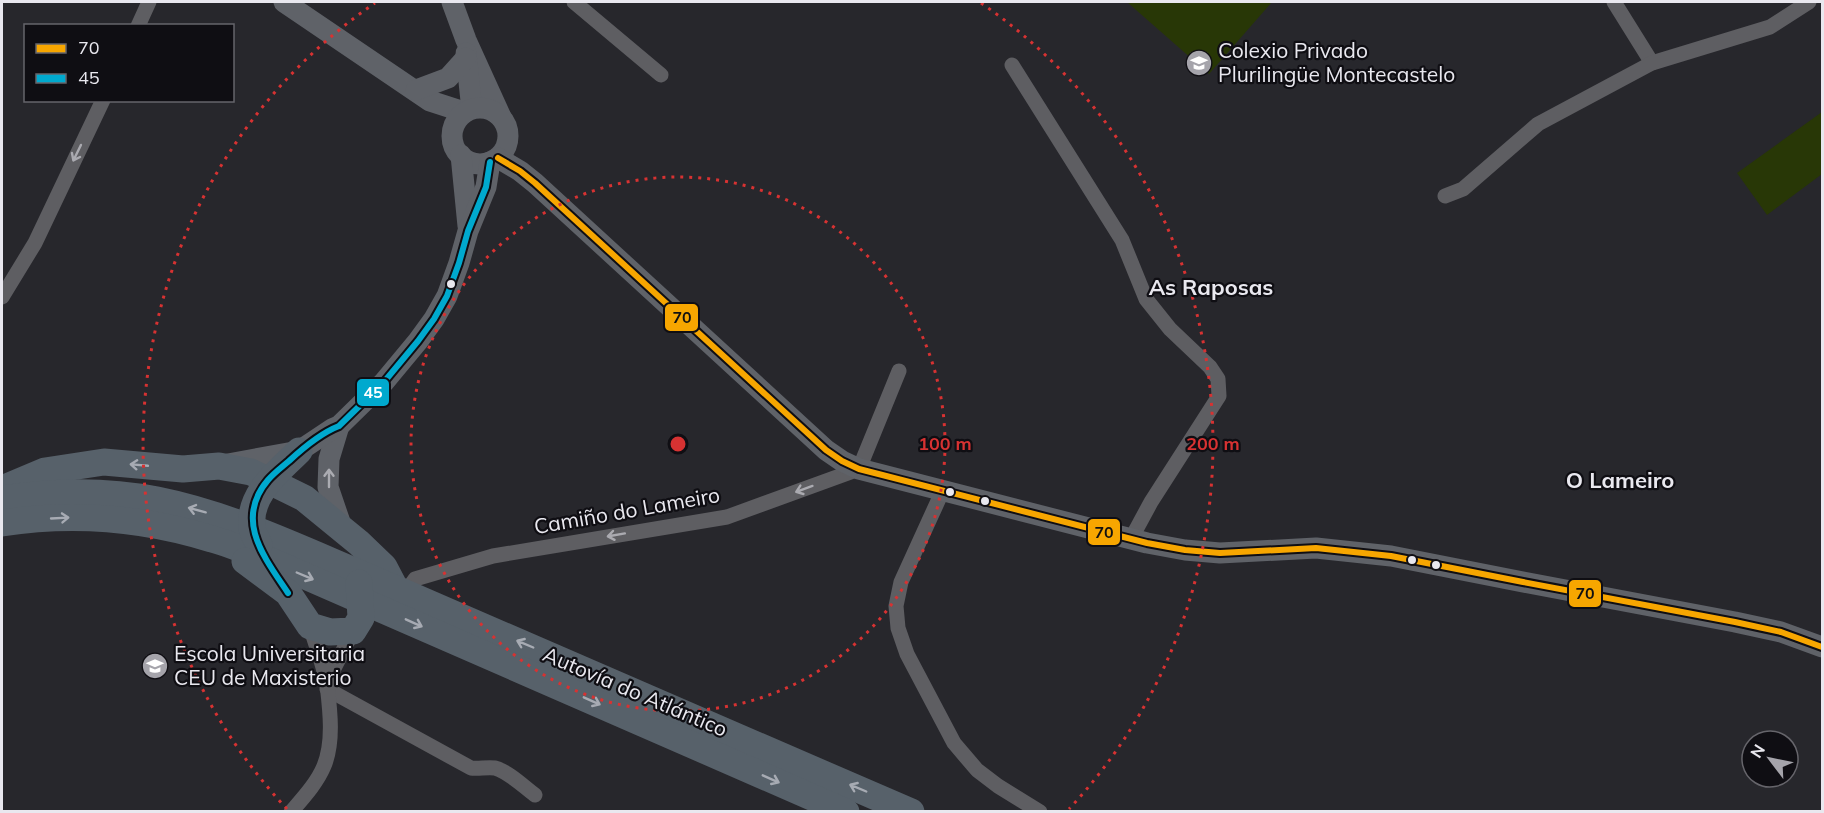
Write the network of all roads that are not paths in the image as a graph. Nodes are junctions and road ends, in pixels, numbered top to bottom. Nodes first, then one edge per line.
1 (150, 2) edge
2 (284, 2) edge
3 (452, 2) edge
4 (574, 2) edge
5 (1614, 2) edge
6 (1809, 2) edge
7 (139, 24) edge
8 (466, 49) junction
9 (1652, 63) junction
10 (1012, 65) dead end
11 (661, 75) dead end
12 (423, 96) junction
13 (102, 102) edge
14 (467, 111) junction
15 (504, 125) junction
16 (453, 133) junction
17 (461, 155) junction
18 (494, 160) junction
19 (525, 175) junction
20 (486, 187) junction
21 (1445, 196) dead end
22 (468, 231) junction
23 (2, 297) edge
24 (899, 371) dead end
25 (339, 426) junction
26 (299, 451) junction
27 (219, 466) junction
28 (859, 469) junction
29 (268, 480) junction
30 (2, 489) edge
31 (943, 490) junction
32 (2, 499) edge
33 (2, 523) edge
34 (342, 528) junction
35 (252, 529) junction
36 (212, 539) junction
37 (1131, 539) junction
38 (264, 558) junction
39 (359, 573) junction
40 (400, 591) junction
41 (288, 593) junction
42 (360, 599) junction
43 (310, 626) junction
44 (353, 631) junction
45 (1822, 646) edge
46 (327, 686) junction
47 (535, 795) dead end
48 (291, 812) edge
49 (846, 812) edge
50 (911, 812) edge
51 (1040, 812) edge

1 - 7 street
2 - 12 street
3 - 8 street
4 - 11 street
5 - 9 street
6 - 9 street
8 - 12 street
8 - 14 street
8 - 15 street
9 - 21 street
10 - 37 street
12 - 14 street
12 - 16 street
13 -> 23 street
14 - 15 street
14 - 16 street
15 - 18 street
15 - 19 street
16 - 17 street
17 - 18 street
17 - 22 street
18 - 19 street
18 - 20 street
19 - 20 street
19 - 28 street
20 - 22 street
22 - 25 street
24 - 28 street
25 - 26 street
34 -> 25 street
26 - 27 street
26 - 29 highway
27 - 29 highway
27 -> 30 highway
28 - 31 street
28 -> 40 street, Camiño do Lameiro
29 - 34 highway
29 - 35 highway
31 - 37 street
31 - 51 street
35 -> 32 highway, Autovía do Atlántico
33 -> 36 highway
34 - 39 highway
34 - 40 highway
35 - 38 highway
35 - 39 highway, Autovía do Atlántico
36 - 38 highway, Autovía do Atlántico
36 - 41 highway
37 - 45 street
38 - 41 highway
38 -> 42 highway, Autovía do Atlántico
39 - 40 highway, Autovía do Atlántico
39 - 42 highway
50 -> 40 highway, Autovía do Atlántico
41 - 43 highway
42 - 44 highway
42 -> 49 highway, Autovía do Atlántico
43 - 44 highway
43 - 46 street
44 - 46 street
46 - 47 street
46 - 48 street

